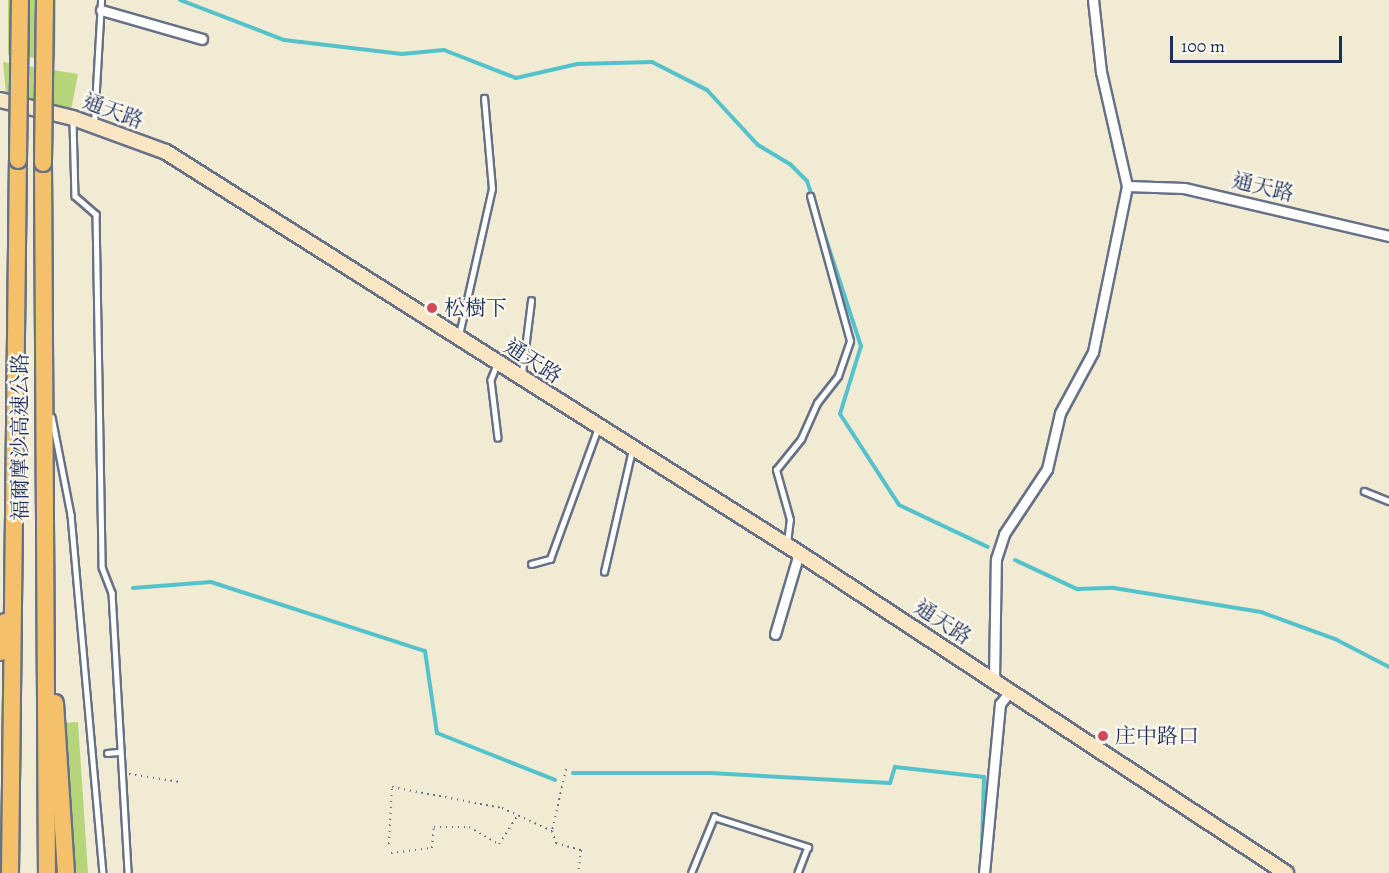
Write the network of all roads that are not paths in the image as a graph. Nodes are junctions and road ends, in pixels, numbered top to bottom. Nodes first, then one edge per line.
1 (20, 0) edge
2 (45, 0) edge
3 (1093, 0) edge
4 (101, 5) edge
5 (202, 39) dead end
6 (484, 99) dead end
7 (0, 100) edge
8 (73, 118) junction
9 (94, 126) junction
10 (1127, 186) junction
11 (810, 196) dead end
12 (1389, 236) edge
13 (531, 301) dead end
14 (459, 338) junction
15 (498, 362) junction
16 (42, 365) junction
17 (523, 378) junction
18 (598, 428) junction
19 (498, 438) dead end
20 (632, 450) junction
21 (1364, 491) dead end
22 (1389, 501) edge
23 (43, 534) junction
24 (14, 541) junction
25 (787, 545) junction
26 (800, 553) junction
27 (531, 564) dead end
28 (604, 572) dead end
29 (775, 634) dead end
30 (0, 652) edge
31 (994, 680) junction
32 (1011, 690) junction
33 (118, 752) junction
34 (107, 753) dead end
35 (10, 873) edge
36 (47, 873) edge
37 (66, 873) edge
38 (103, 873) edge
39 (128, 873) edge
40 (691, 873) edge
41 (798, 873) edge
42 (984, 873) edge
43 (1286, 873) edge

1 - 24 highway, 福爾摩沙高速公路, bridge
2 - 16 highway, 福爾摩沙高速公路, bridge
3 - 10 street, 通天路
4 - 5 street
4 - 9 lane
6 - 14 lane
7 - 8 street, 通天路
8 - 9 street, 通天路
8 - 33 lane
9 - 14 street, 通天路
10 - 12 street, 通天路
10 - 31 street, 通天路
11 - 25 lane
13 - 17 lane
14 - 15 street, 通天路
15 - 17 street, 通天路
15 - 19 lane
16 - 23 highway, 福爾摩沙高速公路
16 - 38 lane
17 - 18 street, 通天路
18 - 20 street, 通天路
18 - 27 lane
20 - 25 street, 通天路
20 - 28 lane
21 - 22 lane
23 - 36 highway, 福爾摩沙高速公路
23 - 37 highway
24 - 30 highway
24 - 35 highway, 福爾摩沙高速公路
25 - 26 street, 通天路
26 - 29 street
26 - 31 street, 通天路
31 - 32 street, 通天路
32 - 42 street
32 - 43 street, 通天路
33 - 34 lane
33 - 39 lane
40 - 41 lane

